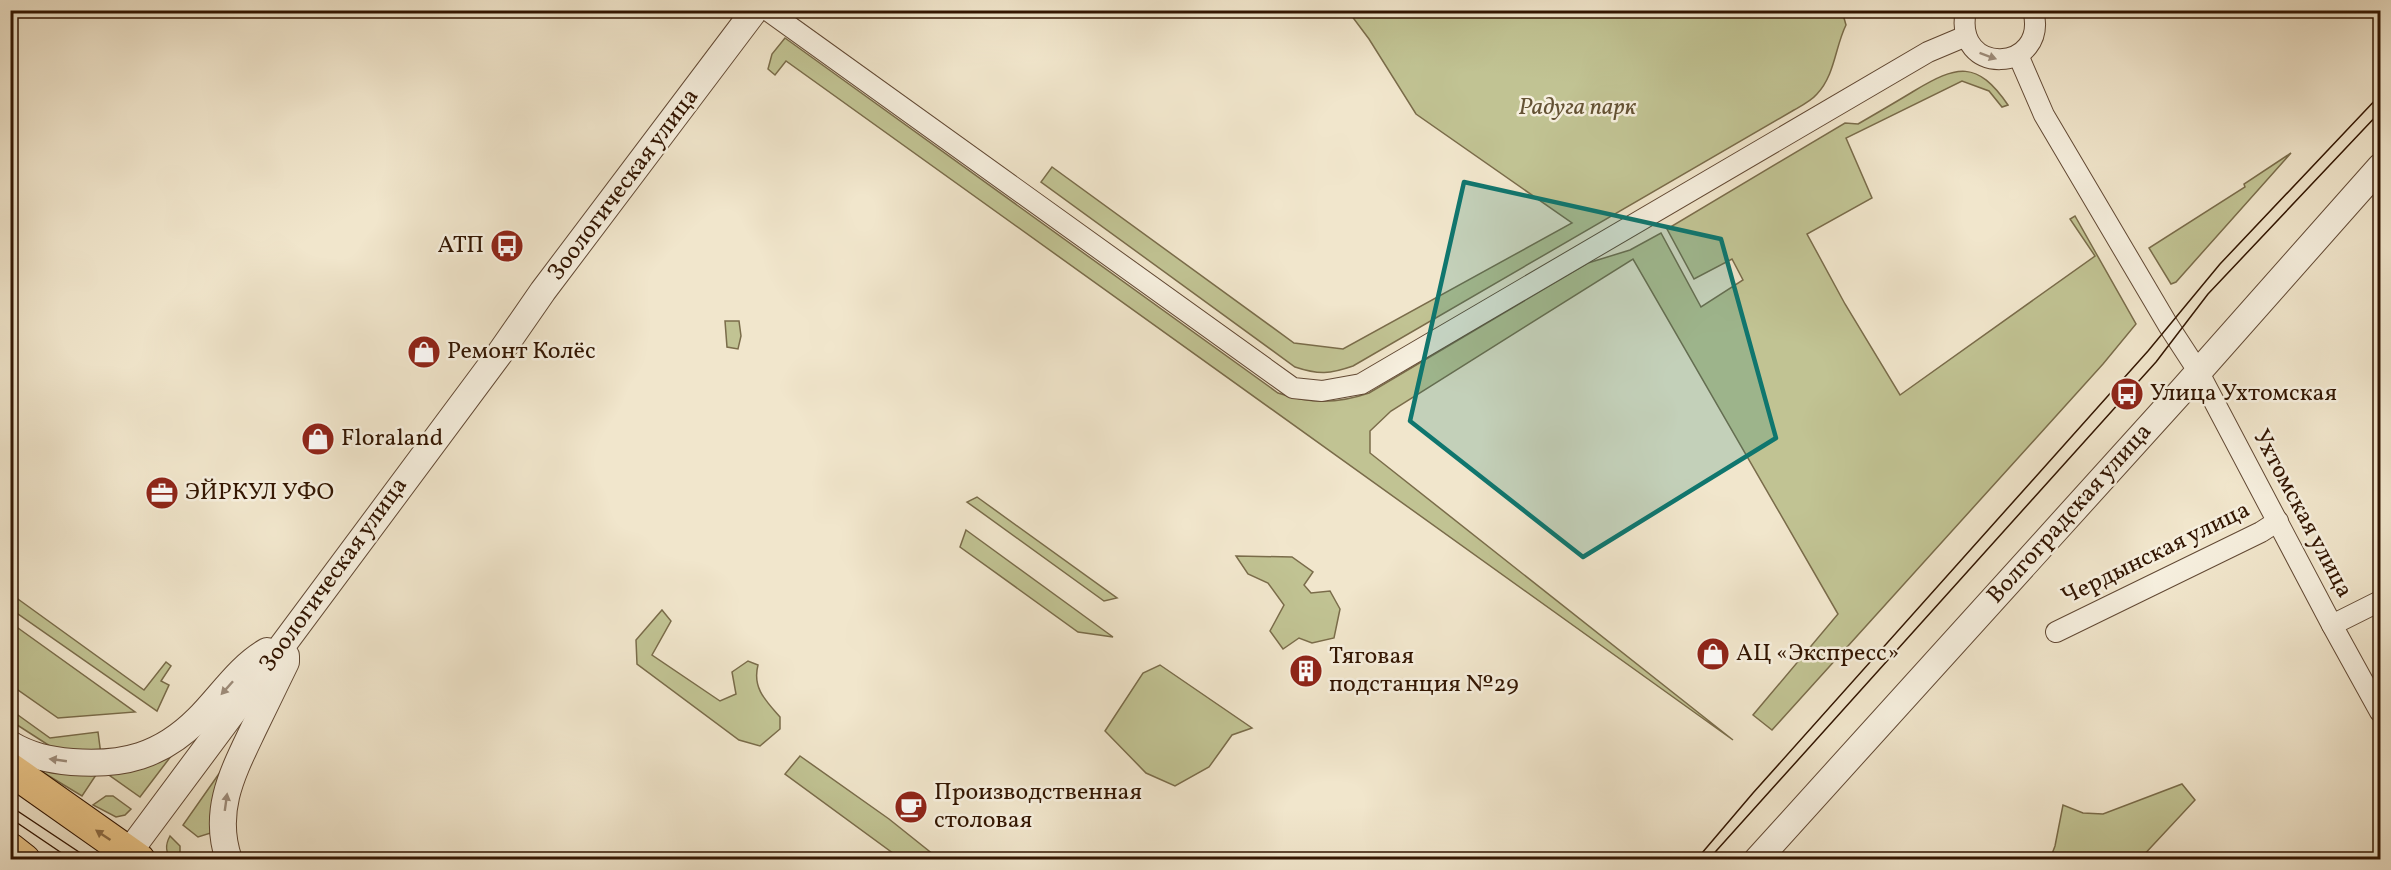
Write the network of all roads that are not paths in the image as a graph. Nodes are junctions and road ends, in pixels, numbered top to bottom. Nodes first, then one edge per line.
1 (755, 10) edge
2 (767, 10) edge
3 (1966, 10) edge
4 (2033, 10) edge
5 (1966, 36) junction
6 (2018, 55) junction
7 (2380, 167) edge
8 (2198, 371) junction
9 (2278, 521) junction
10 (2380, 601) edge
11 (2332, 625) junction
12 (2056, 632) dead end
13 (288, 638) junction
14 (2380, 711) edge
15 (10, 744) edge
16 (10, 769) edge
17 (10, 849) edge
18 (130, 857) edge
19 (24, 860) edge
20 (229, 860) edge
21 (1757, 860) edge

1 - 13 street, Зоологическая улица
2 - 5 street
3 - 5 street
4 - 6 street
5 -> 6 street
6 - 8 street, Ухтомская улица
7 - 8 street, Волгоградская улица
8 - 9 street, Ухтомская улица
8 - 21 street, Волгоградская улица
9 - 11 street, Ухтомская улица
9 - 12 street, Чердынская улица
10 - 11 street
11 - 14 street, Ухтомская улица
13 -> 15 street
13 - 18 street, Зоологическая улица
20 -> 13 street
18 -> 16 main road
17 - 19 main road

